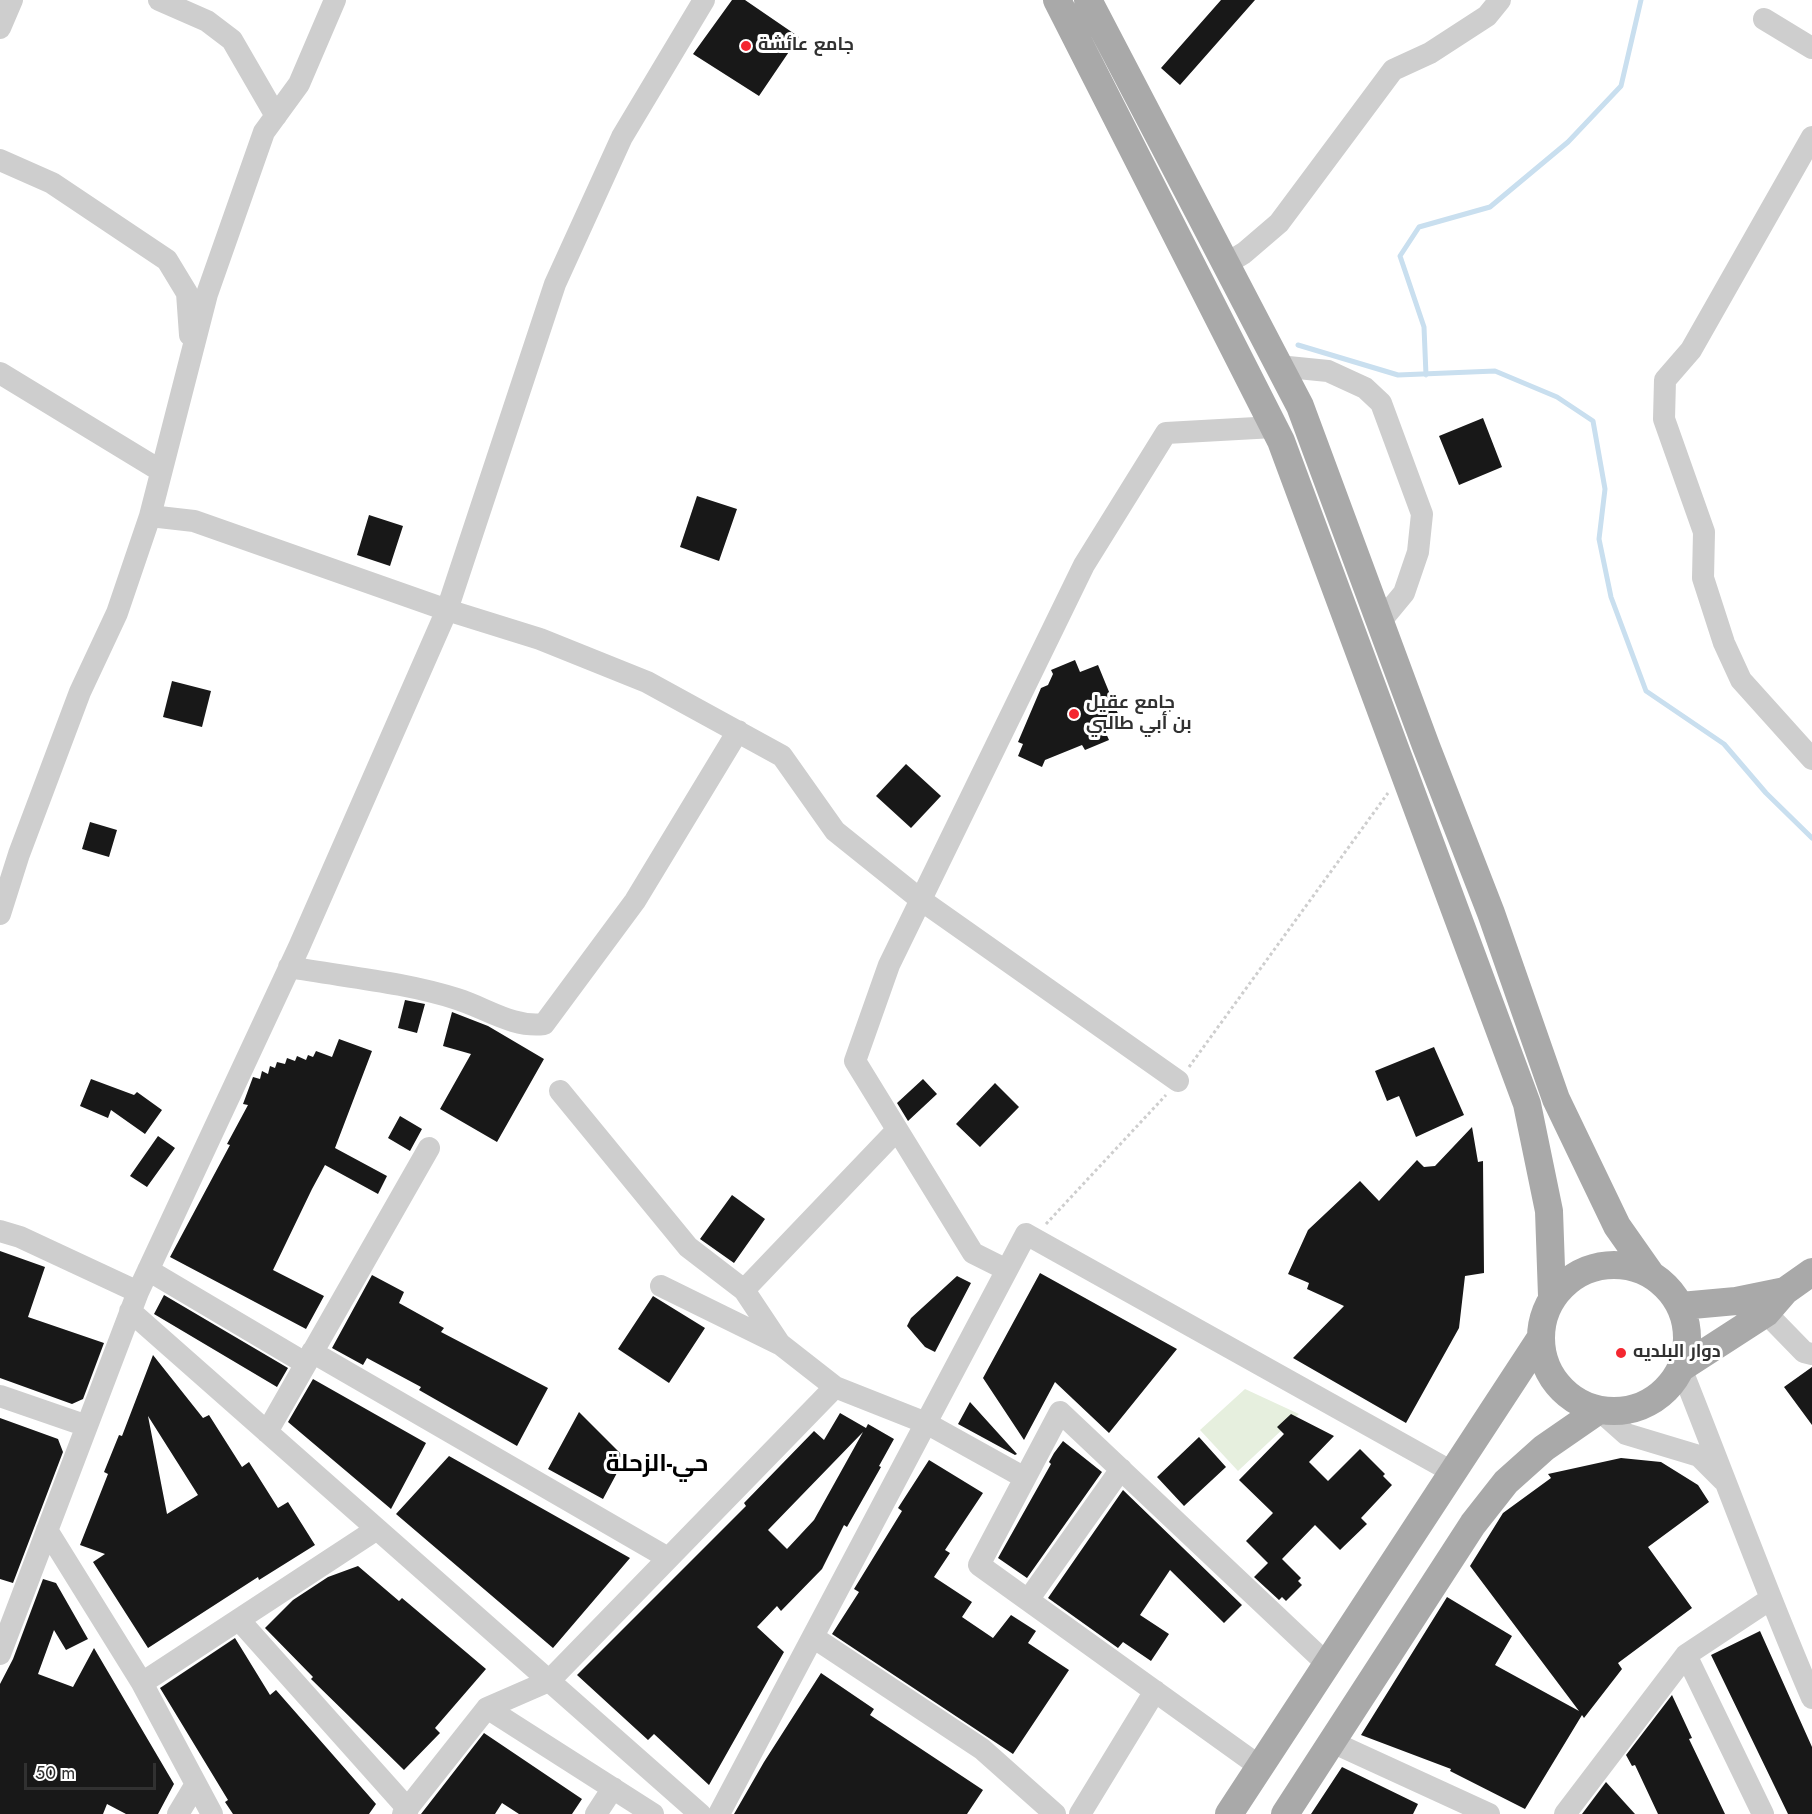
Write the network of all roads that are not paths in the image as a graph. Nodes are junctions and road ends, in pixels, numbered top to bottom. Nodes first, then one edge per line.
1 (12, 0) edge
2 (159, 0) edge
3 (335, 0) edge
4 (704, 0) edge
5 (1057, 0) edge
6 (1088, 0) edge
7 (1500, 0) edge
8 (1764, 19) dead end
9 (0, 28) edge
10 (1812, 48) edge
11 (276, 116) junction
12 (1812, 137) edge
13 (0, 160) edge
14 (1226, 264) junction
15 (191, 355) junction
16 (1278, 366) junction
17 (0, 373) edge
18 (1274, 427) junction
19 (161, 471) junction
20 (150, 516) junction
21 (447, 610) junction
22 (1380, 622) junction
23 (738, 731) junction
24 (1812, 759) edge
25 (921, 900) junction
26 (0, 914) edge
27 (289, 967) junction
28 (1178, 1081) road end
29 (560, 1091) dead end
30 (897, 1130) junction
31 (429, 1148) dead end
32 (0, 1214) edge
33 (10, 1234) edge
34 (148, 1270) junction
35 (1007, 1270) junction
36 (1812, 1272) edge
37 (1650, 1273) junction
38 (661, 1286) dead end
39 (744, 1290) junction
40 (1785, 1292) junction
41 (1552, 1296) junction
42 (134, 1301) junction
43 (1681, 1306) junction
44 (1766, 1313) junction
45 (1540, 1340) junction
46 (780, 1344) junction
47 (1812, 1354) edge
48 (308, 1357) junction
49 (1681, 1368) junction
50 (835, 1388) junction
51 (0, 1396) edge
52 (1599, 1410) junction
53 (926, 1423) junction
54 (87, 1426) junction
55 (267, 1432) junction
56 (1121, 1469) junction
57 (1454, 1473) junction
58 (1025, 1478) junction
59 (1729, 1487) junction
60 (377, 1529) junction
61 (47, 1530) junction
62 (668, 1558) junction
63 (1028, 1600) junction
64 (1769, 1600) junction
65 (8, 1611) edge
66 (240, 1621) junction
67 (813, 1637) junction
68 (0, 1654) edge
69 (1686, 1655) junction
70 (1328, 1664) junction
71 (549, 1681) junction
72 (142, 1683) junction
73 (1155, 1691) junction
74 (1812, 1698) edge
75 (487, 1708) junction
76 (1332, 1742) junction
77 (1259, 1766) junction
78 (196, 1784) junction
79 (613, 1788) junction
80 (405, 1811) edge
81 (178, 1814) edge
82 (212, 1814) edge
83 (596, 1814) edge
84 (652, 1814) edge
85 (700, 1814) edge
86 (719, 1814) edge
87 (1055, 1814) edge
88 (1080, 1814) edge
89 (1229, 1814) edge
90 (1285, 1814) edge
91 (1489, 1814) edge
92 (1565, 1814) edge
93 (1763, 1814) edge

1 - 9 street
2 - 11 street
3 - 11 street
4 - 21 street
5 - 18 main road
6 - 14 main road
7 - 14 street
8 - 10 street
11 - 15 street
12 - 24 street
13 - 15 street
14 - 16 main road
15 - 19 street
16 - 22 main road
16 - 22 street
17 - 19 street
18 - 25 street
18 - 41 main road
19 - 20 street
20 - 21 street
20 - 26 street
21 - 23 street
21 - 27 street
22 - 37 main road
23 - 25 street
23 - 27 street
25 - 28 street
25 - 30 street
27 - 34 street
29 - 39 street
30 - 35 street
30 - 39 street
31 - 48 street
32 - 33 street
33 - 42 street
34 - 42 street
34 - 48 street
35 - 53 street
35 - 57 street
36 - 40 main road
37 - 41 main road
37 - 43 main road
38 - 46 street
39 - 46 street
40 - 43 main road
40 - 44 main road
41 - 45 main road
42 - 54 street
42 - 55 street
43 - 49 main road
44 - 47 street
44 - 49 main road
45 - 52 main road
45 - 57 main road
46 - 50 street
48 - 55 street
48 - 62 street
49 - 52 main road
49 - 59 street
50 - 53 street
50 - 62 street
51 - 54 street
52 - 59 street
52 - 76 main road
53 - 58 street
53 - 67 street
54 - 61 street
55 - 60 street
56 - 58 street
56 - 63 street
56 - 70 street
57 - 70 main road
58 - 63 street
59 - 64 street
60 - 66 street
60 - 71 street
61 - 65 street
61 - 72 street
62 - 71 street
63 - 73 street
64 - 69 street
64 - 74 street
65 - 68 street
66 - 72 street
66 - 80 street
67 - 86 street
67 - 87 street
69 - 92 street
69 - 93 street
70 - 77 main road
71 - 75 street
71 - 85 street
72 - 78 street
73 - 77 street
73 - 88 street
75 - 79 street
75 - 80 street
76 - 90 main road
76 - 91 street
77 - 89 main road
78 - 81 street
78 - 82 street
79 - 83 street
79 - 84 street

